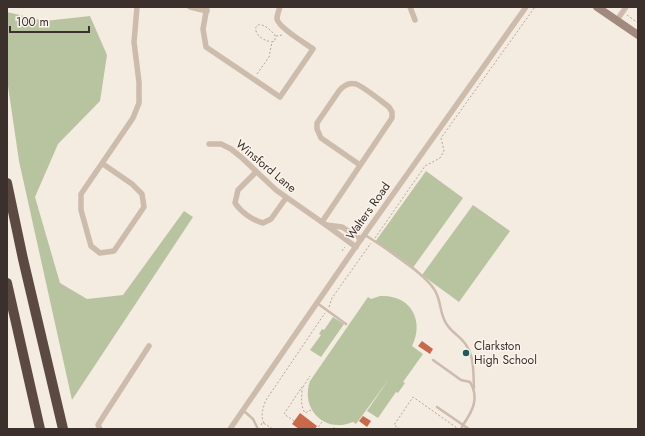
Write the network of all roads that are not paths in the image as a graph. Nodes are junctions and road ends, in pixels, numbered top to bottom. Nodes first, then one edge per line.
1 (137, 7) edge
2 (190, 7) edge
3 (280, 7) edge
4 (410, 7) edge
5 (526, 7) edge
6 (597, 7) edge
7 (626, 7) edge
8 (207, 9) edge
9 (415, 20) dead end
10 (617, 20) junction
11 (638, 35) edge
12 (209, 144) dead end
13 (103, 164) junction
14 (360, 165) junction
15 (256, 172) junction
16 (7, 183) edge
17 (286, 198) junction
18 (324, 224) junction
19 (363, 237) junction
20 (356, 247) junction
21 (7, 283) edge
22 (317, 303) junction
23 (346, 324) dead end
24 (149, 346) dead end
25 (433, 360) dead end
26 (474, 388) junction
27 (437, 407) dead end
28 (243, 410) junction
29 (463, 425) junction
30 (40, 429) edge
31 (63, 429) edge
32 (100, 429) edge
33 (230, 429) edge
34 (258, 429) edge
35 (460, 429) edge
36 (469, 429) edge

1 - 13 street
2 - 8 street
3 - 8 street
4 - 9 street
5 - 19 street, Walters Road
6 - 10 street
7 - 10 street
10 - 11 street
12 - 15 street, Winsford Lane
13 - 13 street
14 - 14 street
14 - 18 street
15 - 17 street, Winsford Lane
15 - 17 street
16 - 31 highway
17 - 18 street, Winsford Lane
18 - 19 street, Winsford Lane
18 - 20 street, Winsford Lane
19 - 20 street, Walters Road
19 - 26 lane
20 - 22 street, Walters Road
21 - 30 highway
22 - 23 lane
22 - 28 street, Walters Road
24 - 32 street
25 - 26 lane
26 - 29 lane
27 - 29 lane
28 - 33 street, Walters Road
28 - 34 lane
29 - 35 lane
29 - 36 lane

